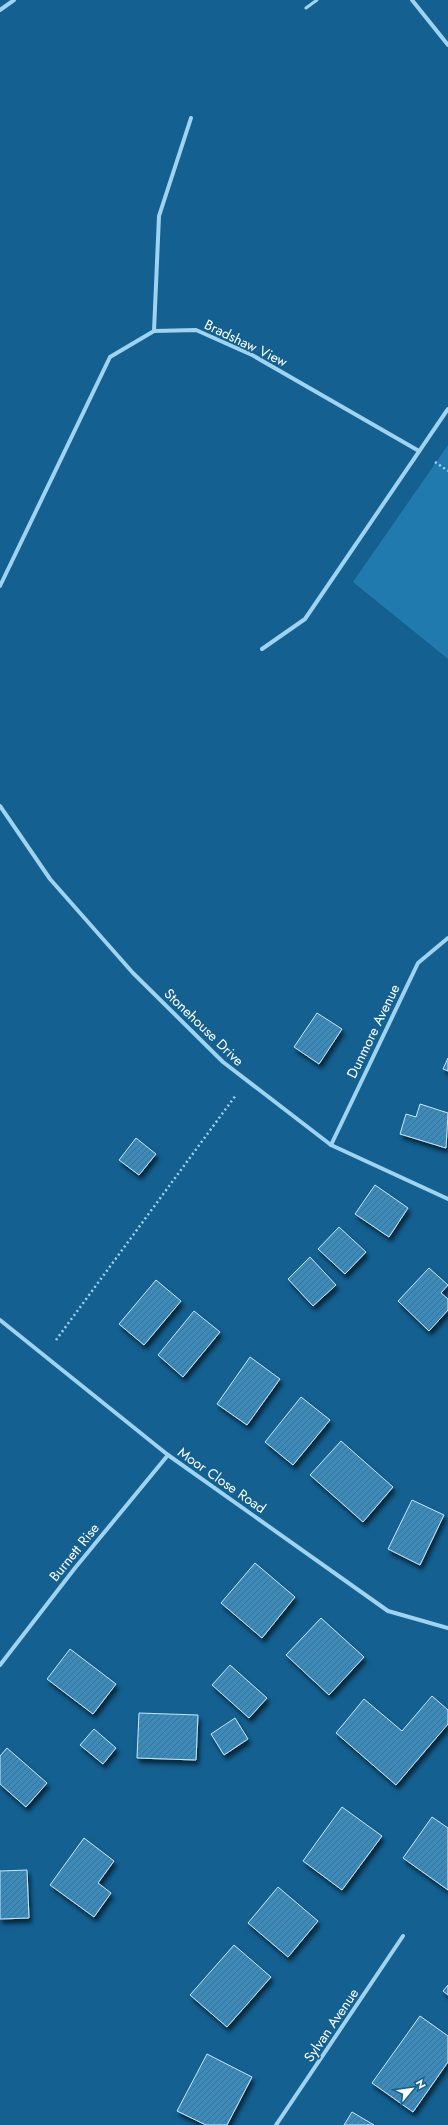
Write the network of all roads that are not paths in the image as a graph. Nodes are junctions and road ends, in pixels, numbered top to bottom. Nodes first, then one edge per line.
1 (14, 0) edge
2 (317, 0) edge
3 (412, 0) edge
4 (306, 8) dead end
5 (0, 10) edge
6 (448, 45) edge
7 (191, 118) dead end
8 (154, 331) junction
9 (448, 409) edge
10 (418, 451) junction
11 (0, 586) edge
12 (262, 649) dead end
13 (0, 806) edge
14 (448, 938) edge
15 (331, 1145) junction
16 (448, 1199) edge
17 (0, 1320) edge
18 (168, 1455) junction
19 (448, 1628) edge
20 (0, 1665) edge
21 (403, 1936) dead end
22 (276, 2125) edge

1 - 5 street
2 - 4 lane
3 - 6 street
7 - 8 street
8 - 10 street, Bradshaw View
8 - 11 street, Bradshaw View
9 - 10 street
10 - 12 street
13 - 15 street, Stonehouse Drive
14 - 15 street, Dunmore Avenue
15 - 16 street, Stonehouse Drive
17 - 18 street, Moor Close Road
18 - 19 street, Moor Close Road
18 - 20 street, Burnett Rise
21 - 22 street, Sylvan Avenue

